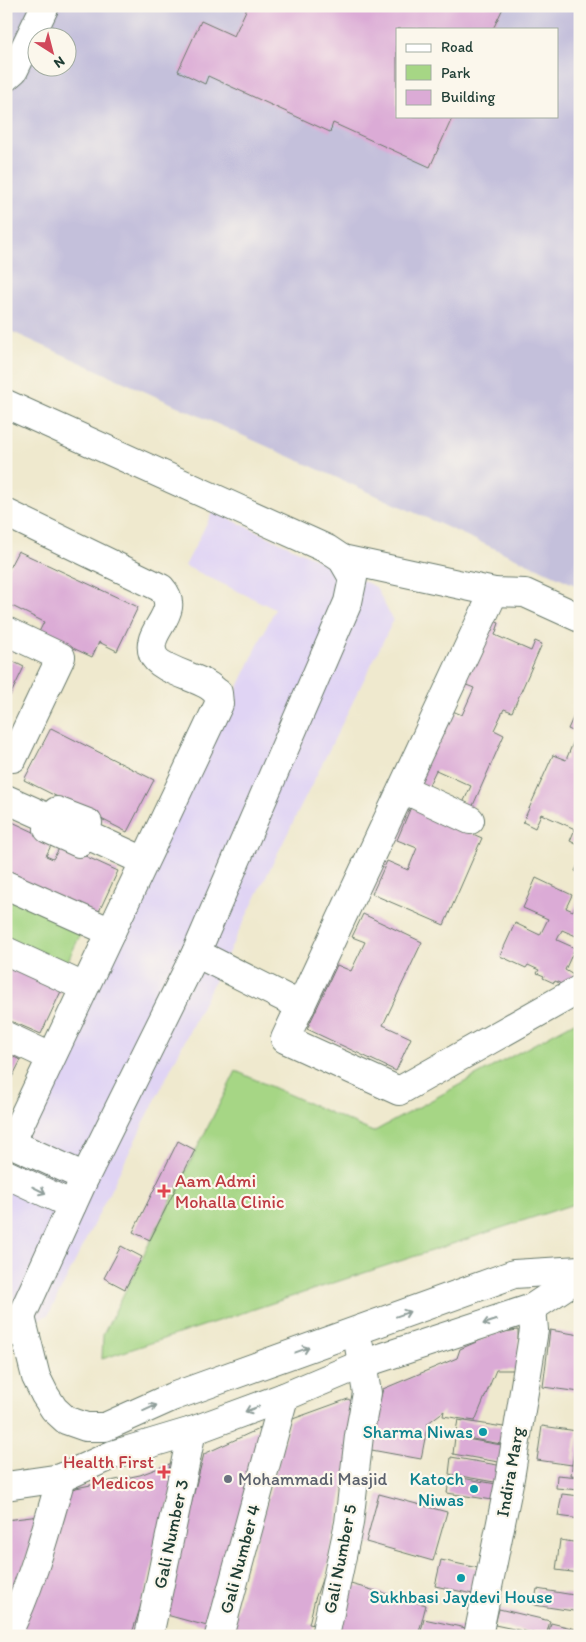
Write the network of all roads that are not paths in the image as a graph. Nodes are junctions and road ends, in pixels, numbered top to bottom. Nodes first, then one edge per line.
1 (46, 6) edge
2 (6, 78) edge
3 (6, 404) edge
4 (6, 513) edge
5 (342, 559) junction
6 (494, 592) junction
7 (580, 618) edge
8 (6, 631) edge
9 (6, 755) edge
10 (403, 789) junction
11 (6, 799) edge
12 (470, 820) dead end
13 (144, 861) junction
14 (6, 885) edge
15 (111, 932) junction
16 (6, 951) edge
17 (196, 953) junction
18 (84, 987) junction
19 (580, 989) edge
20 (301, 1006) junction
21 (6, 1036) edge
22 (51, 1057) junction
23 (9, 1142) edge
24 (6, 1174) edge
25 (85, 1177) junction
26 (72, 1206) junction
27 (580, 1270) edge
28 (580, 1276) edge
29 (532, 1308) junction
30 (14, 1325) edge
31 (357, 1330) junction
32 (362, 1364) junction
33 (284, 1397) junction
34 (105, 1427) junction
35 (192, 1431) junction
36 (112, 1455) junction
37 (61, 1478) junction
38 (6, 1486) edge
39 (6, 1636) edge
40 (149, 1636) edge
41 (219, 1636) edge
42 (325, 1636) edge
43 (478, 1636) edge

1 - 2 street
3 - 5 street
4 - 13 street
5 - 6 street
5 - 17 street
6 - 7 street
6 - 10 street
8 - 9 street
10 - 12 street
10 - 20 street
11 - 13 street
13 - 15 street
14 - 15 street
15 - 18 street
16 - 18 street
17 - 20 street
17 - 25 street
18 - 22 street
19 - 20 street
21 - 22 street
22 - 23 street
23 - 25 street
24 -> 26 street
25 - 26 street
26 - 30 street
31 -> 27 street
28 - 29 street
29 -> 32 street
29 - 43 street, Indira Marg
30 - 34 street
31 - 32 street, Gali Number 5
34 -> 31 street
32 - 33 street
32 - 42 street, Gali Number 5
33 -> 35 street
33 - 41 street, Gali Number 4
34 - 36 street
35 - 36 street
35 - 40 street, Gali Number 3
36 - 37 street
37 - 38 street
37 - 39 street

